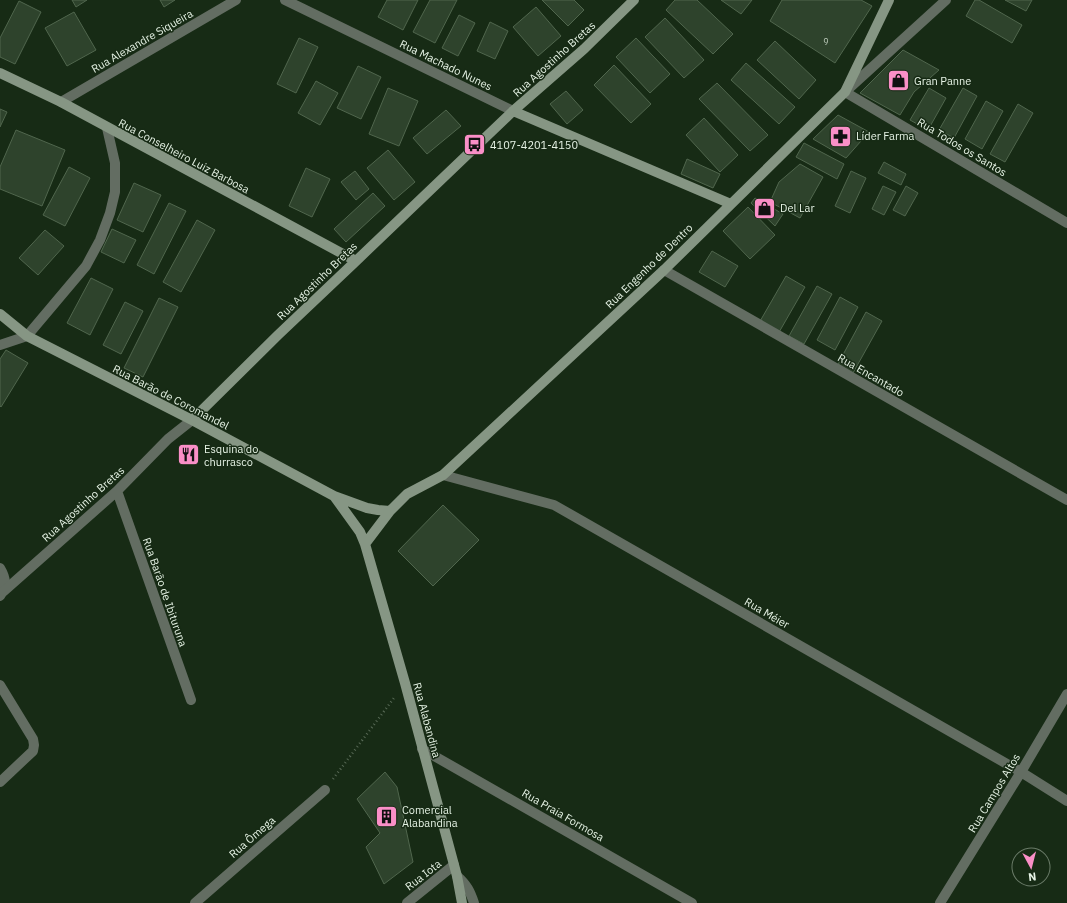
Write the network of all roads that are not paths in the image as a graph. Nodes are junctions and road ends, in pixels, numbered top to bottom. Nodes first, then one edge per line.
1 (236, 0) edge
2 (285, 0) edge
3 (634, 0) edge
4 (889, 0) edge
5 (946, 0) edge
6 (0, 73) edge
7 (845, 92) junction
8 (61, 102) junction
9 (513, 111) junction
10 (107, 128) junction
11 (731, 204) junction
12 (1067, 223) edge
13 (356, 261) junction
14 (664, 270) junction
15 (0, 314) edge
16 (27, 336) junction
17 (0, 345) edge
18 (192, 420) junction
19 (444, 475) junction
20 (117, 491) junction
21 (334, 496) junction
22 (1067, 500) edge
23 (390, 511) junction
24 (365, 544) junction
25 (0, 568) edge
26 (2, 593) edge
27 (0, 685) edge
28 (1067, 694) edge
29 (191, 700) dead end
30 (422, 749) junction
31 (1021, 772) junction
32 (0, 782) edge
33 (325, 790) road end
34 (1067, 802) edge
35 (454, 866) junction
36 (457, 876) junction
37 (206, 893) junction
38 (196, 903) edge
39 (209, 903) edge
40 (406, 903) edge
41 (462, 903) edge
42 (474, 903) edge
43 (692, 903) edge
44 (940, 903) edge

1 - 8 street, Rua Alexandre Siqueira
2 - 9 street, Rua Machado Nunes
3 - 9 street, Rua Agostinho Bretas
4 - 7 street
5 - 7 street, Rua Engenho de Dentro
6 - 8 street, Rua Conselheiro Luiz Barbosa
7 - 11 street, Rua Engenho de Dentro
7 - 12 street, Rua Todos os Santos
8 - 10 street, Rua Conselheiro Luiz Barbosa
9 - 11 street, Rua Machado Nunes
9 - 13 street, Rua Agostinho Bretas
10 - 13 street, Rua Conselheiro Luiz Barbosa
10 - 16 street
11 - 14 street, Rua Engenho de Dentro
13 - 18 street, Rua Agostinho Bretas
14 - 19 street, Rua Engenho de Dentro
14 - 22 street, Rua Encantado
15 - 16 street, Rua Barão de Coromandel
16 - 17 street
16 - 18 street, Rua Barão de Coromandel
18 - 20 street, Rua Agostinho Bretas
18 - 21 street, Rua Barão de Coromandel
19 - 23 street, Rua Engenho de Dentro
19 - 31 street, Rua Méier
20 - 26 street, Rua Agostinho Bretas
20 - 29 street, Rua Barão de Ibituruna
21 - 23 street, Rua Barão de Coromandel
21 - 24 street, Rua Barão de Coromandel
23 - 24 street, Rua Engenho de Dentro
24 - 30 street, Rua Alabandina
25 - 26 street
27 - 32 street
28 - 31 street, Rua Campos Altos
30 - 35 street, Rua Alabandina
30 - 43 street, Rua Praia Formosa
31 - 34 street, Rua Méier
31 - 44 street, Rua Campos Altos
33 - 37 street, Rua Ômega
35 - 36 street, Rua Alabandina
35 - 40 street, Rua Iota
36 - 41 street, Rua Alabandina
36 - 42 street
37 - 38 street, Rua Ômega
37 - 39 street

